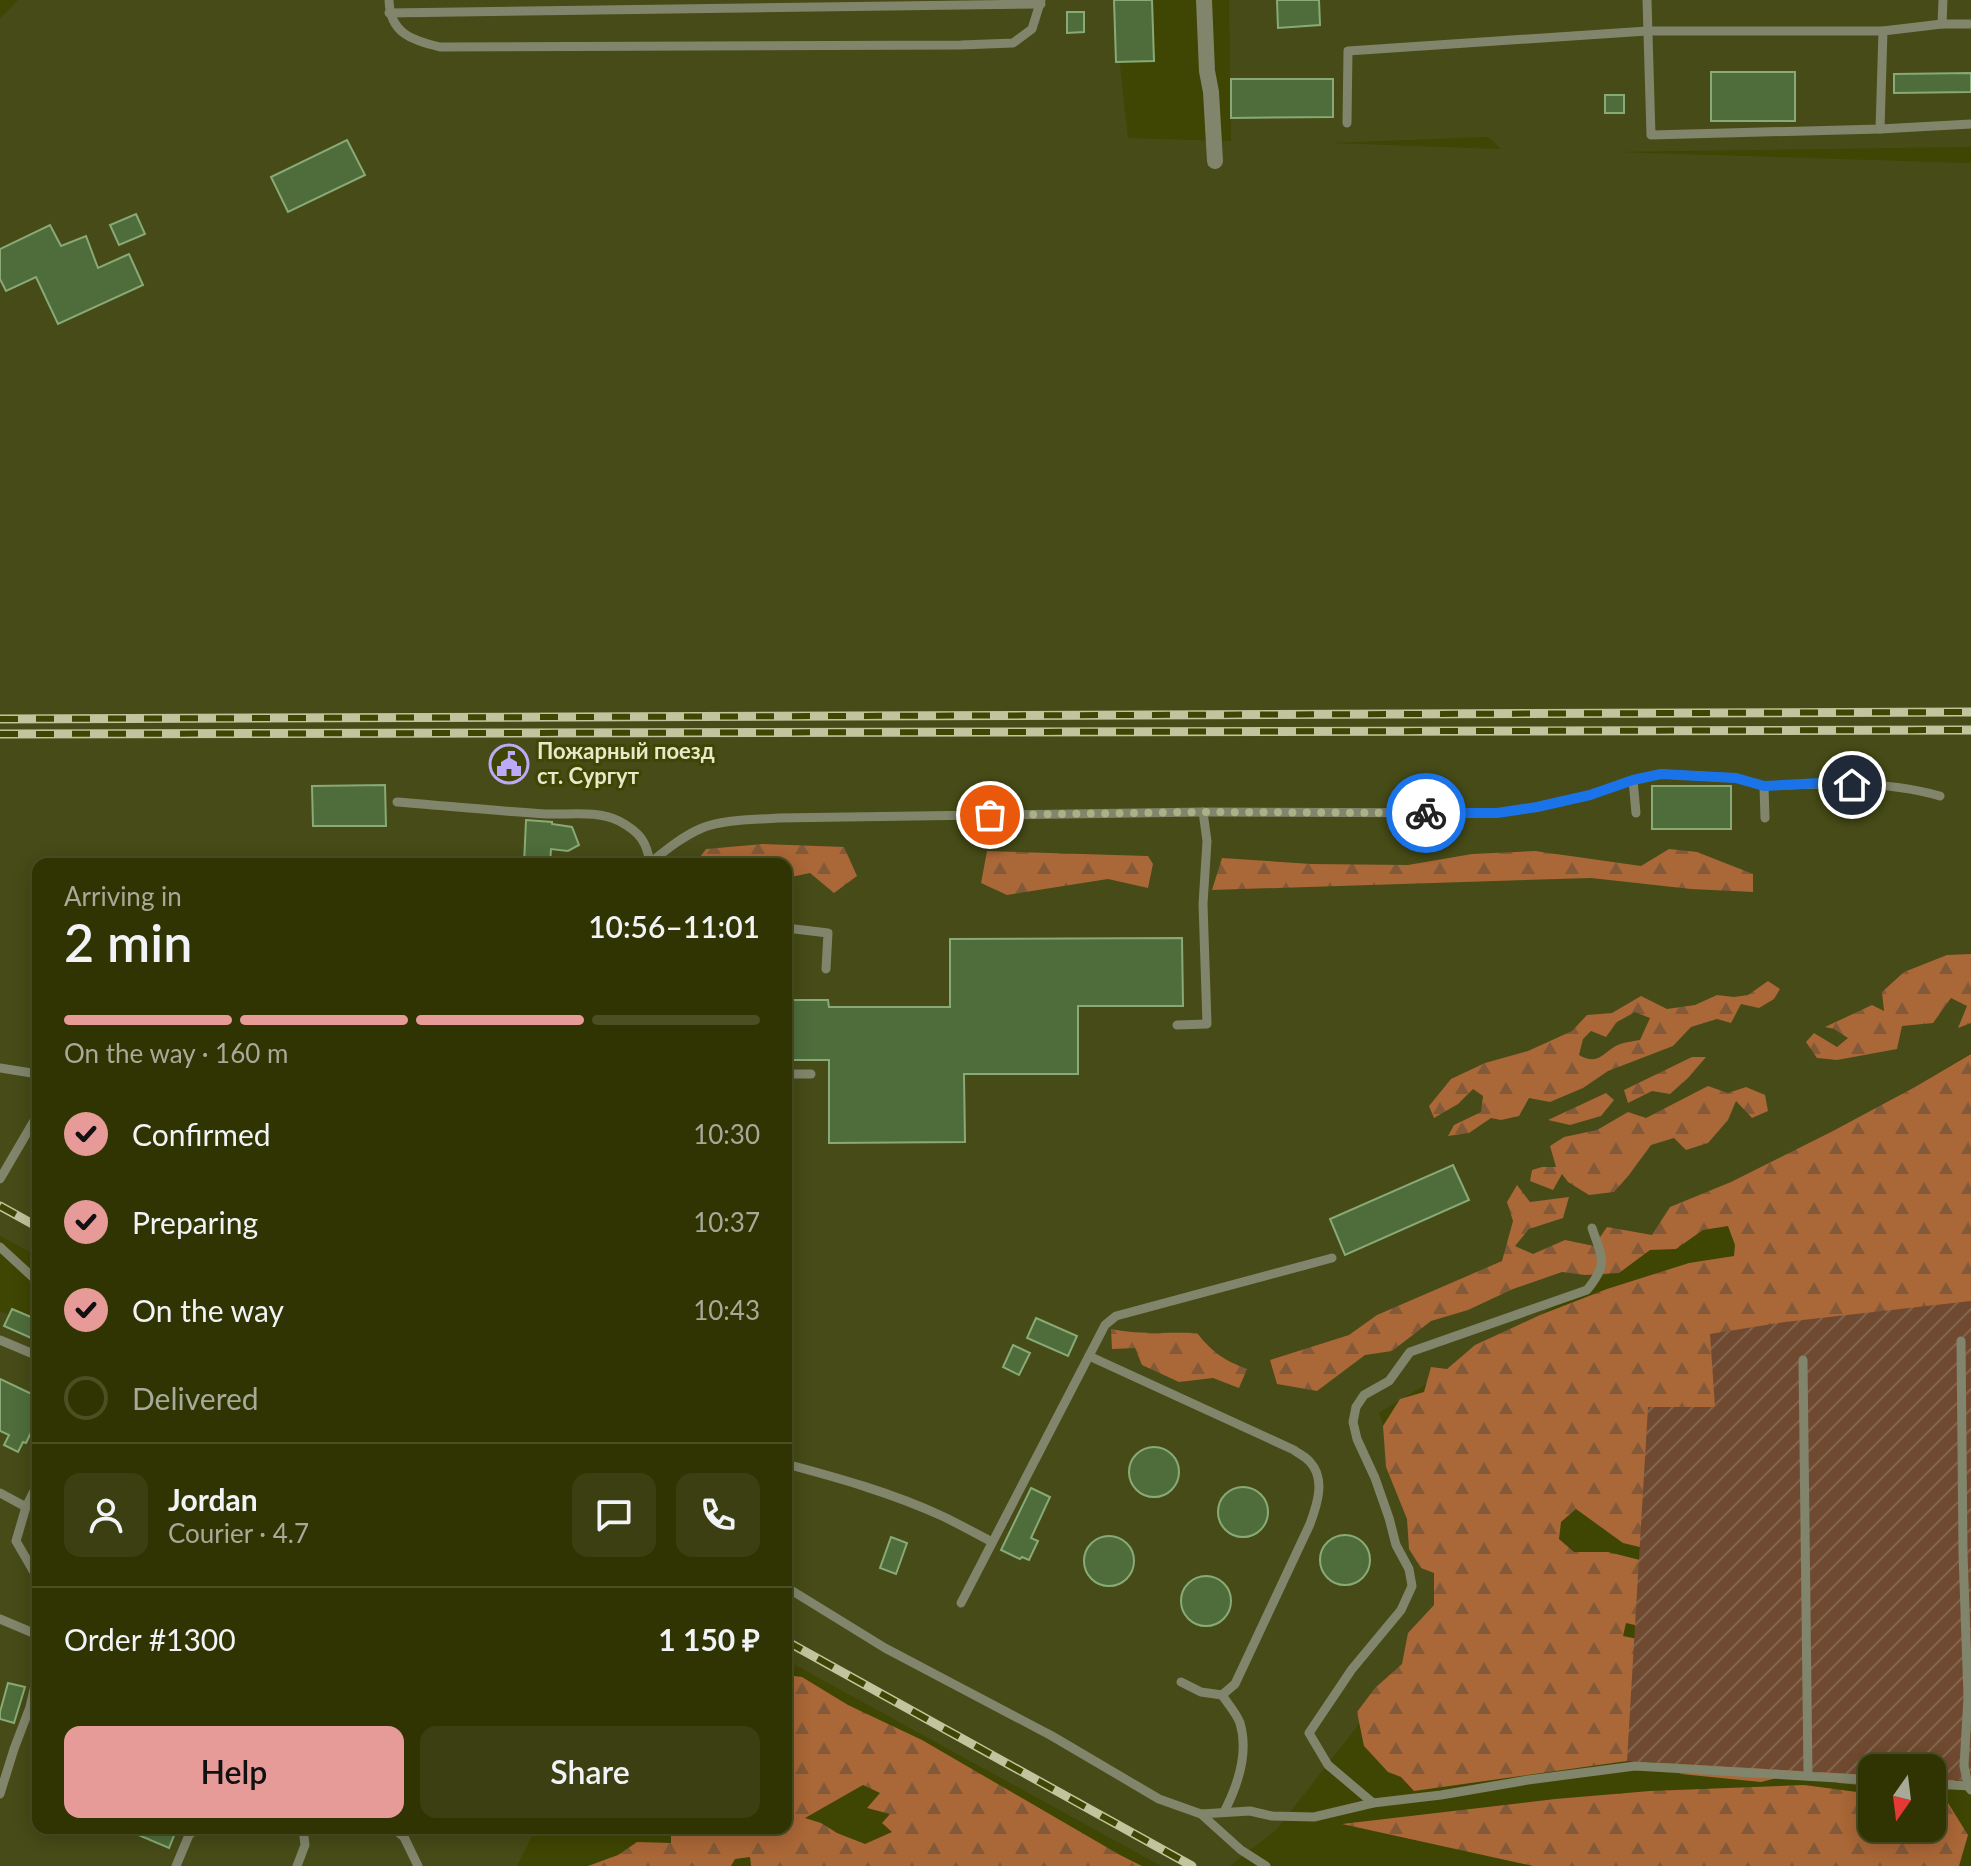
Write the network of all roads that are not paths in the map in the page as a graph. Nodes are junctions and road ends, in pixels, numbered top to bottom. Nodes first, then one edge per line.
1 (389, 0) edge
2 (1204, 0) edge
3 (1647, 0) edge
4 (1943, 0) edge
5 (1041, 2) edge
6 (389, 13) junction
7 (1942, 24) junction
8 (1971, 24) edge
9 (1647, 31) junction
10 (1883, 31) junction
11 (1347, 123) dead end
12 (1971, 124) edge
13 (1880, 129) junction
14 (1215, 161) dead end
15 (1633, 780) junction
16 (1764, 786) junction
17 (1940, 796) dead end
18 (397, 802) dead end
19 (1203, 812) junction
20 (1636, 813) dead end
21 (1765, 818) dead end
22 (649, 858) edge
23 (657, 858) edge
24 (792, 929) edge
25 (826, 969) dead end
26 (1177, 1025) dead end
27 (0, 1068) edge
28 (32, 1073) edge
29 (792, 1074) edge
30 (811, 1074) dead end
31 (32, 1131) edge
32 (0, 1179) edge
33 (1592, 1228) dead end
34 (0, 1247) edge
35 (1332, 1258) dead end
36 (32, 1276) edge
37 (0, 1340) edge
38 (1961, 1341) dead end
39 (32, 1353) edge
40 (1089, 1356) junction
41 (1803, 1360) dead end
42 (792, 1466) edge
43 (0, 1493) edge
44 (32, 1495) edge
45 (26, 1507) junction
46 (992, 1542) junction
47 (32, 1569) edge
48 (792, 1591) edge
49 (961, 1603) dead end
50 (0, 1619) edge
51 (32, 1632) edge
52 (1181, 1682) dead end
53 (1222, 1695) junction
54 (32, 1698) edge
55 (1808, 1776) junction
56 (1858, 1779) edge
57 (1946, 1785) edge
58 (1970, 1787) edge
59 (0, 1794) edge
60 (1373, 1803) junction
61 (1224, 1812) junction
62 (1201, 1814) junction
63 (190, 1834) edge
64 (304, 1834) edge
65 (400, 1834) edge
66 (176, 1866) edge
67 (297, 1866) edge
68 (418, 1866) edge
69 (1266, 1866) edge

1 - 6 lane
2 - 14 street
3 - 9 lane
4 - 7 lane
5 - 6 lane
5 - 6 lane
7 - 8 lane
7 - 10 lane
9 - 10 lane
9 - 11 lane
9 - 13 lane
10 - 13 lane
12 - 13 lane
15 - 16 lane
15 - 19 lane
15 - 20 lane
16 - 17 lane
16 - 21 lane
18 - 22 lane
19 - 23 lane
19 - 26 lane
24 - 25 lane
27 - 28 lane
29 - 30 lane
31 - 32 lane
33 - 60 lane
34 - 36 lane
35 - 40 lane
37 - 39 lane
38 - 58 lane
40 - 46 lane
40 - 53 lane
41 - 55 lane
42 - 46 lane
43 - 45 lane
44 - 45 lane
45 - 47 lane
46 - 49 lane
48 - 62 lane
50 - 51 lane
52 - 53 lane
53 - 61 lane
54 - 59 lane
55 - 56 lane
55 - 60 lane
57 - 58 lane
60 - 61 lane
61 - 62 lane
62 - 69 lane
63 - 66 lane
64 - 67 lane
65 - 68 lane

